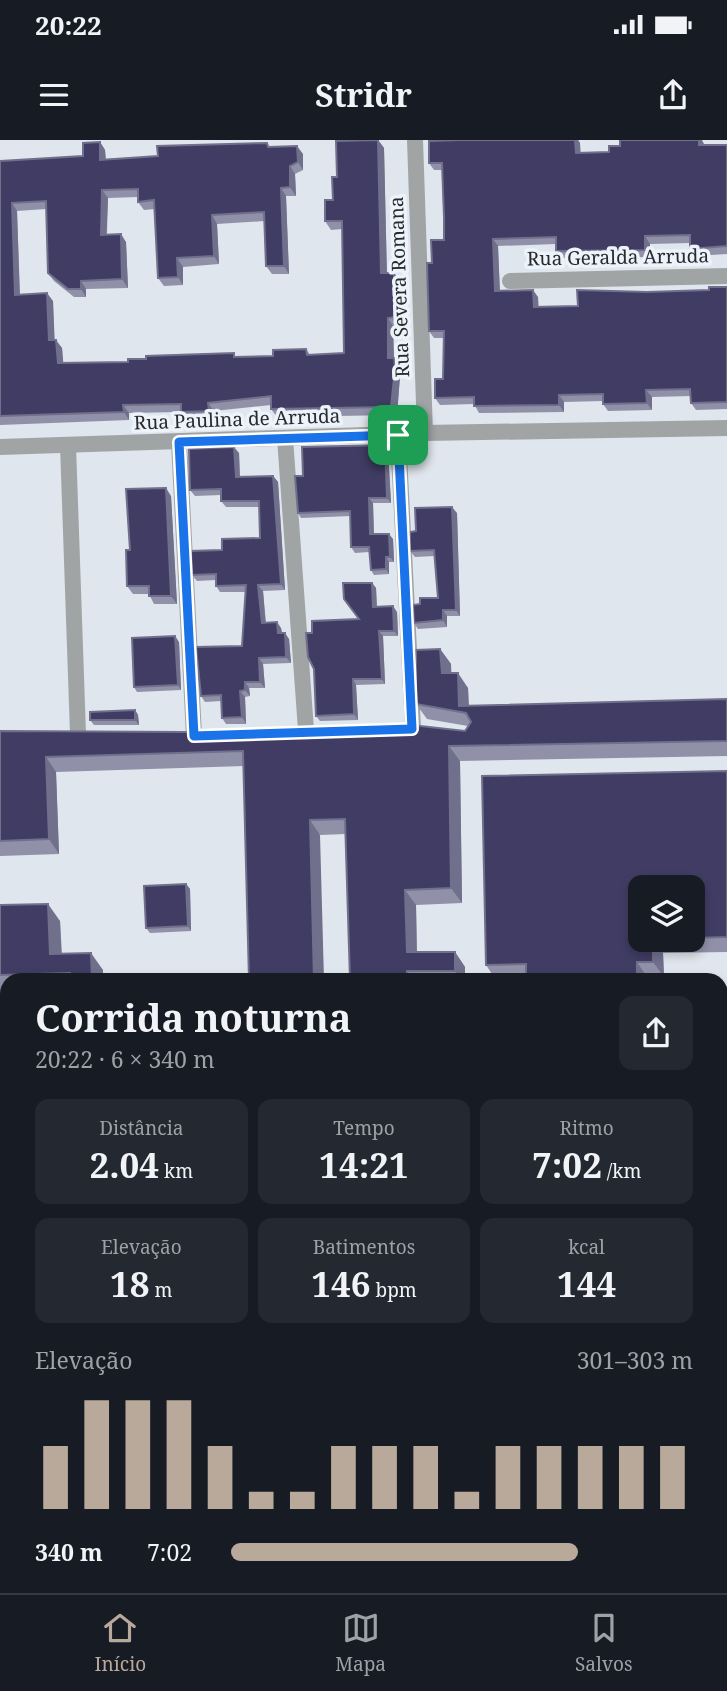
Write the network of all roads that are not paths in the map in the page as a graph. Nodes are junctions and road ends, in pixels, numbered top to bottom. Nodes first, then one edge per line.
1 (415, 140) edge
2 (727, 276) edge
3 (510, 281) dead end
4 (727, 428) edge
5 (425, 433) junction
6 (398, 435) junction
7 (285, 438) junction
8 (179, 442) junction
9 (68, 445) junction
10 (0, 447) edge
11 (412, 729) edge
12 (307, 730) edge
13 (78, 734) edge
14 (193, 736) edge

1 - 5 street, Rua Severa Romana
2 - 3 street, Rua Geralda Arruda
4 - 5 street, Rua Paulina de Arruda
5 - 6 street, Rua Paulina de Arruda
6 - 7 street, Rua Paulina de Arruda
6 - 11 street
7 - 8 street, Rua Paulina de Arruda
7 - 12 street
8 - 9 street, Rua Paulina de Arruda
8 - 14 street
9 - 10 street, Rua Paulina de Arruda
9 - 13 street

